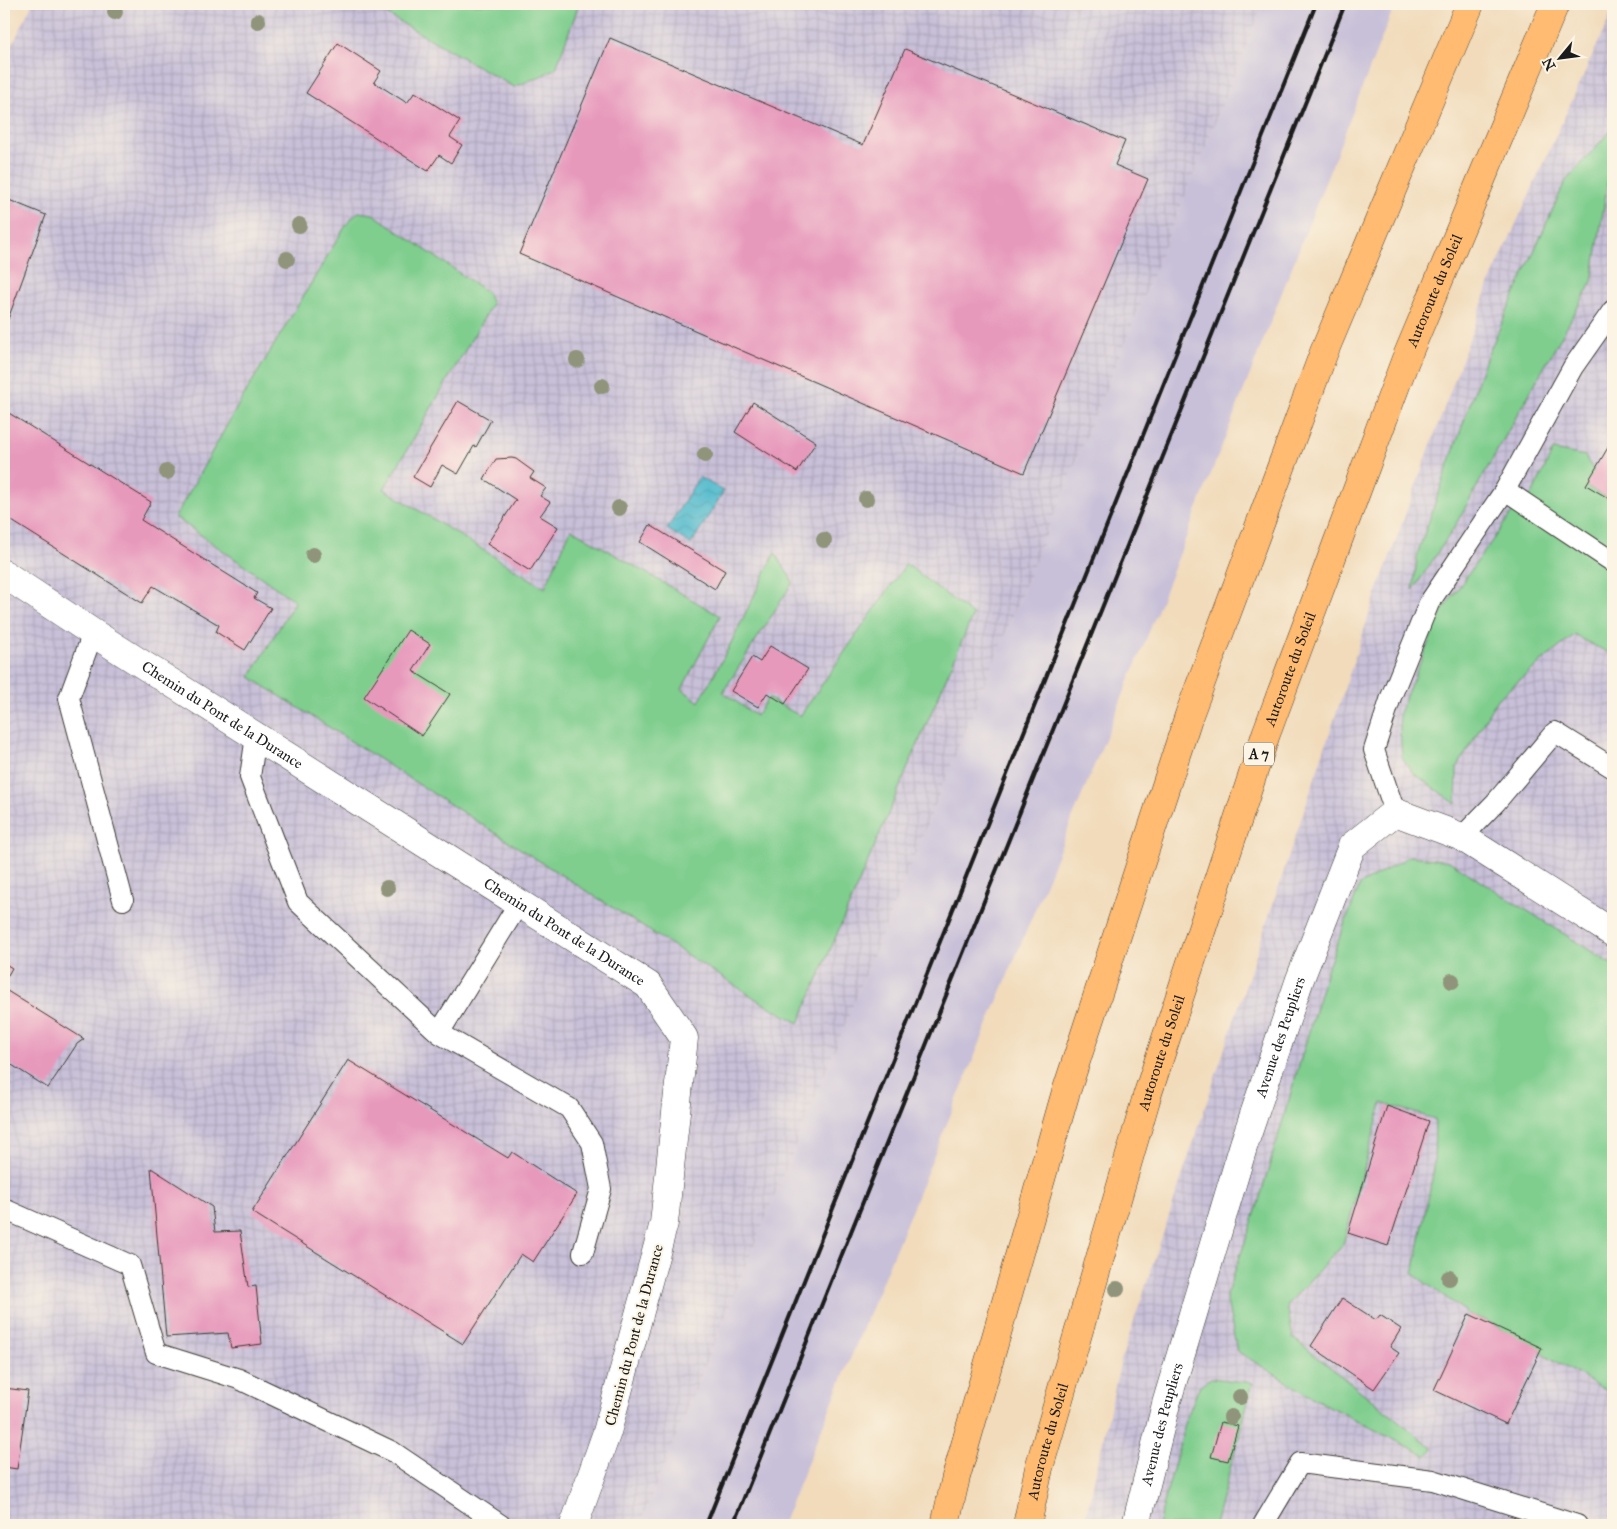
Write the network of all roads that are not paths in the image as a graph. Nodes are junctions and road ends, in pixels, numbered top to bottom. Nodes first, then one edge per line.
1 (1470, 4) edge
2 (1556, 4) edge
3 (1613, 310) edge
4 (1505, 490) junction
5 (1613, 562) edge
6 (4, 574) edge
7 (93, 633) junction
8 (256, 736) junction
9 (1613, 768) edge
10 (1395, 812) junction
11 (1462, 837) junction
12 (123, 900) dead end
13 (519, 903) junction
14 (1613, 933) edge
15 (439, 1033) junction
16 (4, 1209) edge
17 (583, 1253) dead end
18 (501, 1525) edge
19 (574, 1525) edge
20 (945, 1525) edge
21 (1027, 1525) edge
22 (1136, 1525) edge
23 (1263, 1525) edge
24 (1577, 1525) edge

1 - 20 highway
2 - 21 highway, Autoroute du Soleil / A 7
3 - 4 lane
4 - 5 lane
4 - 10 lane
6 - 7 street, Chemin du Pont de la Durance
7 - 8 street, Chemin du Pont de la Durance
7 - 12 lane
8 - 13 street, Chemin du Pont de la Durance
8 - 15 lane
9 - 11 lane
10 - 11 street
10 - 22 street, Avenue des Peupliers
11 - 14 street
13 - 15 lane
13 - 19 street, Chemin du Pont de la Durance
15 - 17 lane
16 - 18 lane
23 - 24 lane

